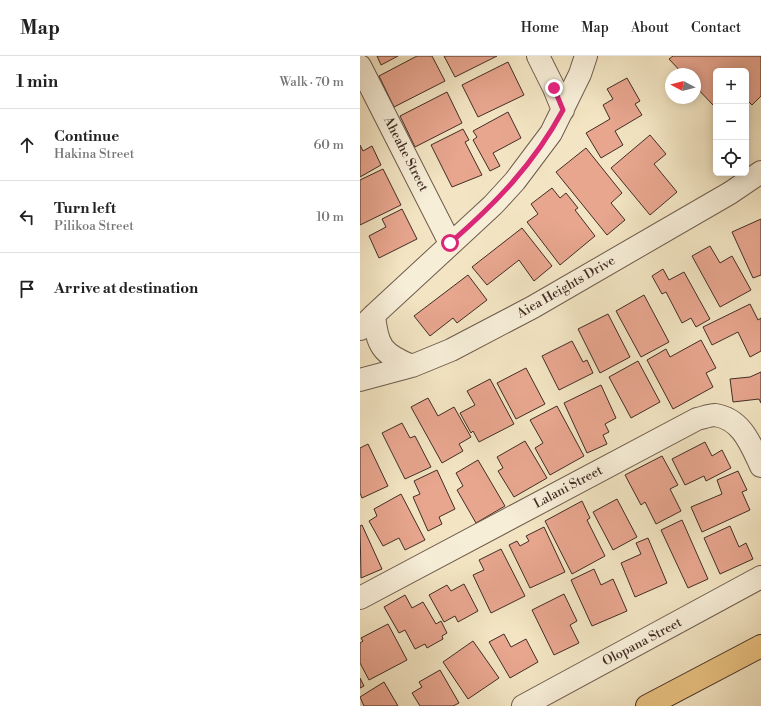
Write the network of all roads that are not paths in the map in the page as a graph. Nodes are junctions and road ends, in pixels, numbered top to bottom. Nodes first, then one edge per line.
1 (538, 56) edge
2 (586, 56) edge
3 (360, 66) edge
4 (563, 110) junction
5 (761, 172) edge
6 (450, 243) junction
7 (365, 323) edge
8 (412, 366) junction
9 (360, 380) edge
10 (761, 466) edge
11 (761, 577) edge
12 (360, 598) edge
13 (761, 646) edge
14 (523, 706) edge
15 (647, 706) edge

1 - 4 street
2 - 4 street
3 - 6 street, Aheahe Street
4 - 6 street
5 - 8 street, Aiea Heights Drive
6 - 7 street
7 - 8 street
8 - 9 street, Aiea Heights Drive
10 - 12 street, Lalani Street
11 - 14 street, Olopana Street
13 - 15 highway

